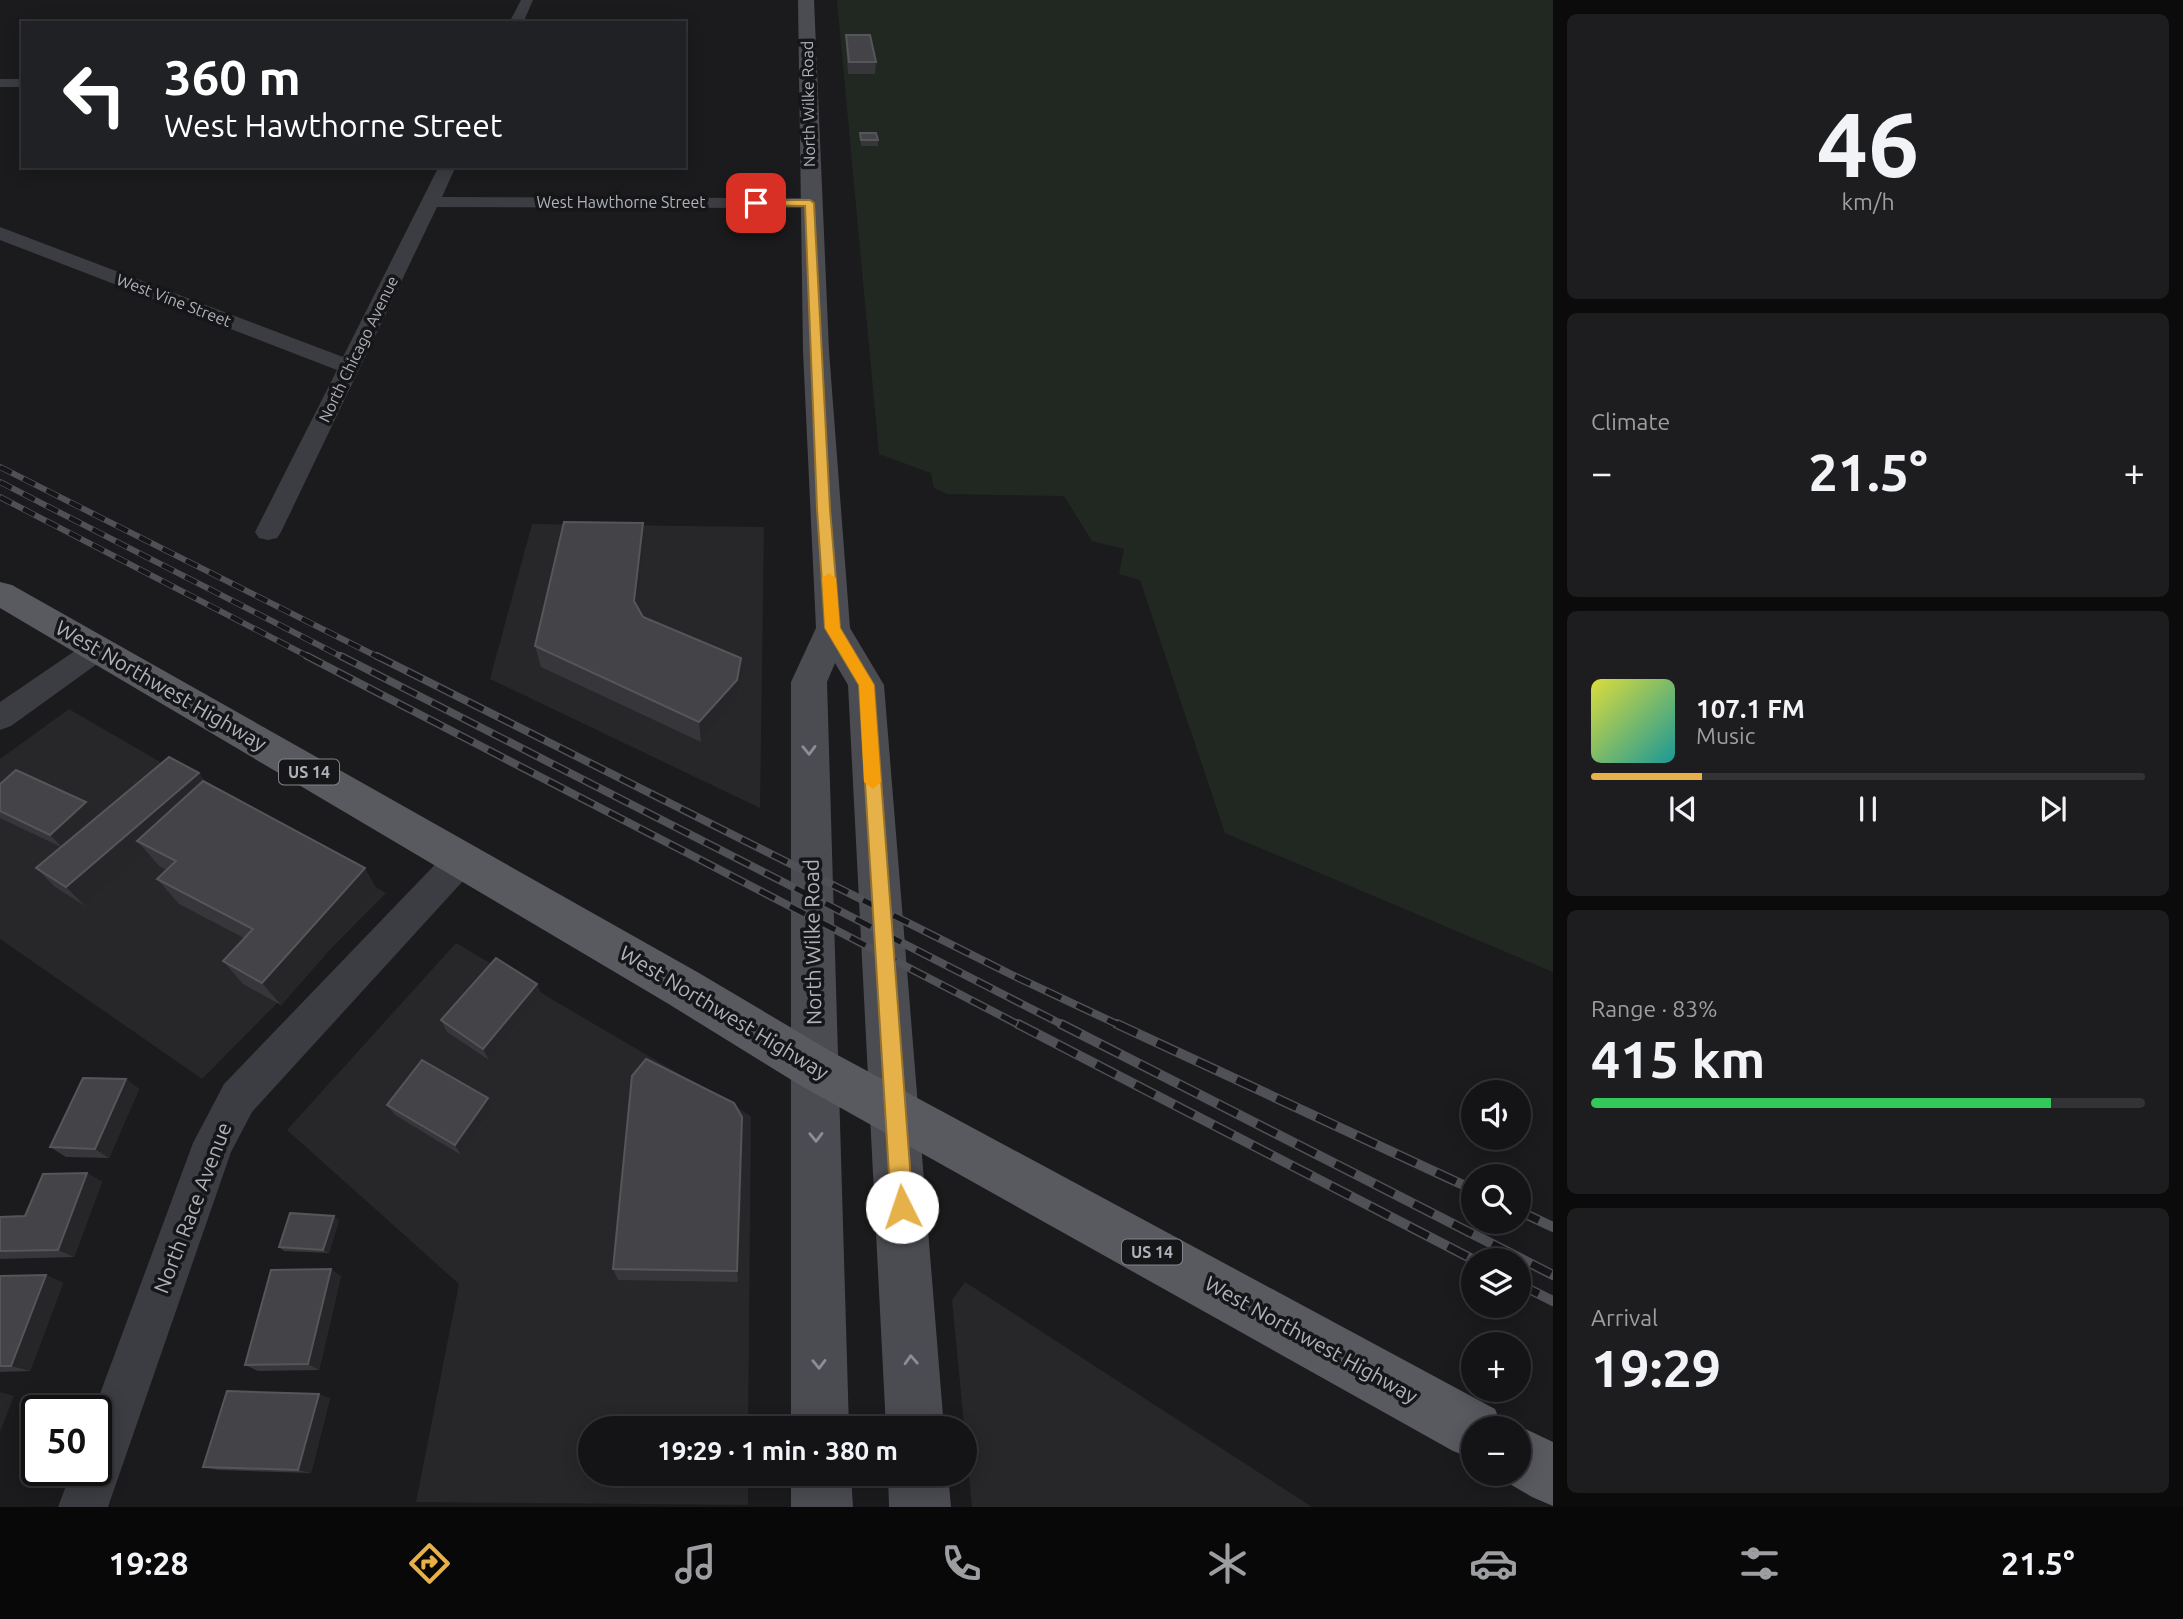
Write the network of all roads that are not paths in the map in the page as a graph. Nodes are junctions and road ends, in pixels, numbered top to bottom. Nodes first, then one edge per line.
1 (527, 0) edge
2 (806, 0) edge
3 (517, 21) edge
4 (0, 83) edge
5 (21, 83) edge
6 (447, 168) edge
7 (431, 202) junction
8 (810, 203) junction
9 (0, 233) edge
10 (348, 367) junction
11 (268, 532) dead end
12 (0, 593) edge
13 (833, 628) junction
14 (98, 649) junction
15 (0, 718) edge
16 (461, 860) junction
17 (815, 1069) junction
18 (896, 1111) junction
19 (820, 1416) edge
20 (914, 1416) edge
21 (1461, 1423) edge
22 (1531, 1463) edge
23 (1553, 1476) edge
24 (821, 1486) edge
25 (919, 1486) edge
26 (83, 1507) edge
27 (822, 1507) edge
28 (920, 1507) edge

1 - 3 street
2 - 8 main road, North Wilke Road
4 - 5 street
6 - 7 street, North Chicago Avenue
7 - 8 street, West Hawthorne Street
7 - 10 street, North Chicago Avenue
8 - 13 main road, North Wilke Road
9 - 10 street, West Vine Street
10 - 11 street, North Chicago Avenue
12 - 14 main road, West Northwest Highway / US 14
13 -> 17 main road, North Wilke Road
13 - 18 main road, North Wilke Road
14 - 15 street
14 - 16 main road, West Northwest Highway / US 14
16 - 17 main road, West Northwest Highway / US 14
16 - 26 street, North Race Avenue
17 - 18 main road, West Northwest Highway / US 14
17 -> 19 main road, North Wilke Road
20 -> 18 main road, North Wilke Road
18 - 21 main road, West Northwest Highway / US 14
22 - 23 main road
24 - 27 main road
25 - 28 main road

